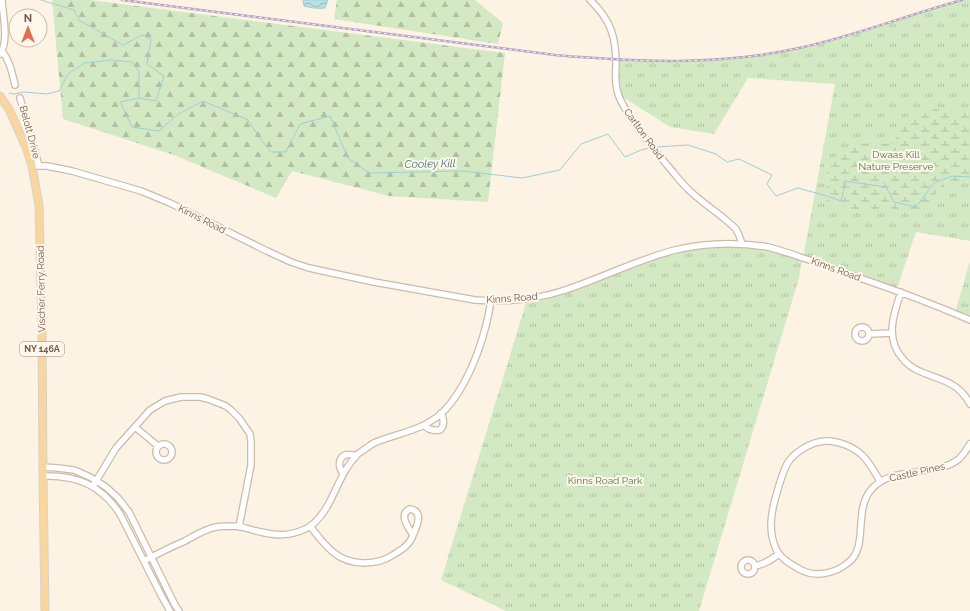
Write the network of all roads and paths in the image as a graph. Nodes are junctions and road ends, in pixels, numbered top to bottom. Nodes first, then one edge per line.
1 (590, 0) edge
2 (2, 2) dead end
3 (1, 53) edge
4 (15, 85) dead end
5 (0, 96) edge
6 (20, 98) dead end
7 (36, 166) junction
8 (742, 244) junction
9 (901, 292) junction
10 (491, 301) junction
11 (970, 320) edge
12 (892, 333) junction
13 (869, 334) dead end
14 (970, 404) edge
15 (441, 413) junction
16 (424, 425) junction
17 (135, 427) junction
18 (970, 444) edge
19 (158, 446) dead end
20 (357, 455) junction
21 (43, 467) junction
22 (343, 474) junction
23 (43, 476) junction
24 (880, 481) junction
25 (94, 483) junction
26 (239, 526) junction
27 (310, 526) junction
28 (412, 535) dead end
29 (780, 554) junction
30 (151, 557) junction
31 (144, 561) junction
32 (755, 566) dead end
33 (45, 611) edge
34 (170, 611) edge
35 (179, 611) edge

1 - 8 street, Carlton Road
2 - 3 street
3 - 4 street
5 - 7 main road, Vischer Ferry Road / NY 146A
6 - 7 street, Belott Drive
7 - 10 street, Kinns Road
7 - 21 main road, Vischer Ferry Road / NY 146A
8 - 9 street, Kinns Road
8 - 10 street, Kinns Road
9 - 11 street, Kinns Road
9 - 12 street
10 - 15 street
12 - 13 street
12 - 14 street
15 - 16 street
15 - 16 street
16 - 20 street
17 - 19 street
17 - 25 street
17 - 26 street
18 - 24 street, Castle Pines
20 - 22 street
20 - 22 street
21 - 23 main road, Vischer Ferry Road / NY 146A
21 - 25 street
22 - 27 street
23 - 25 street
23 - 33 main road, Vischer Ferry Road / NY 146A
24 - 29 street, Castle Pines
24 - 29 street, Castle Pines
25 - 30 street
25 - 31 street
26 - 27 street
26 - 30 street
27 - 28 street
29 - 32 street
30 - 31 street
30 - 35 street
31 - 34 street

